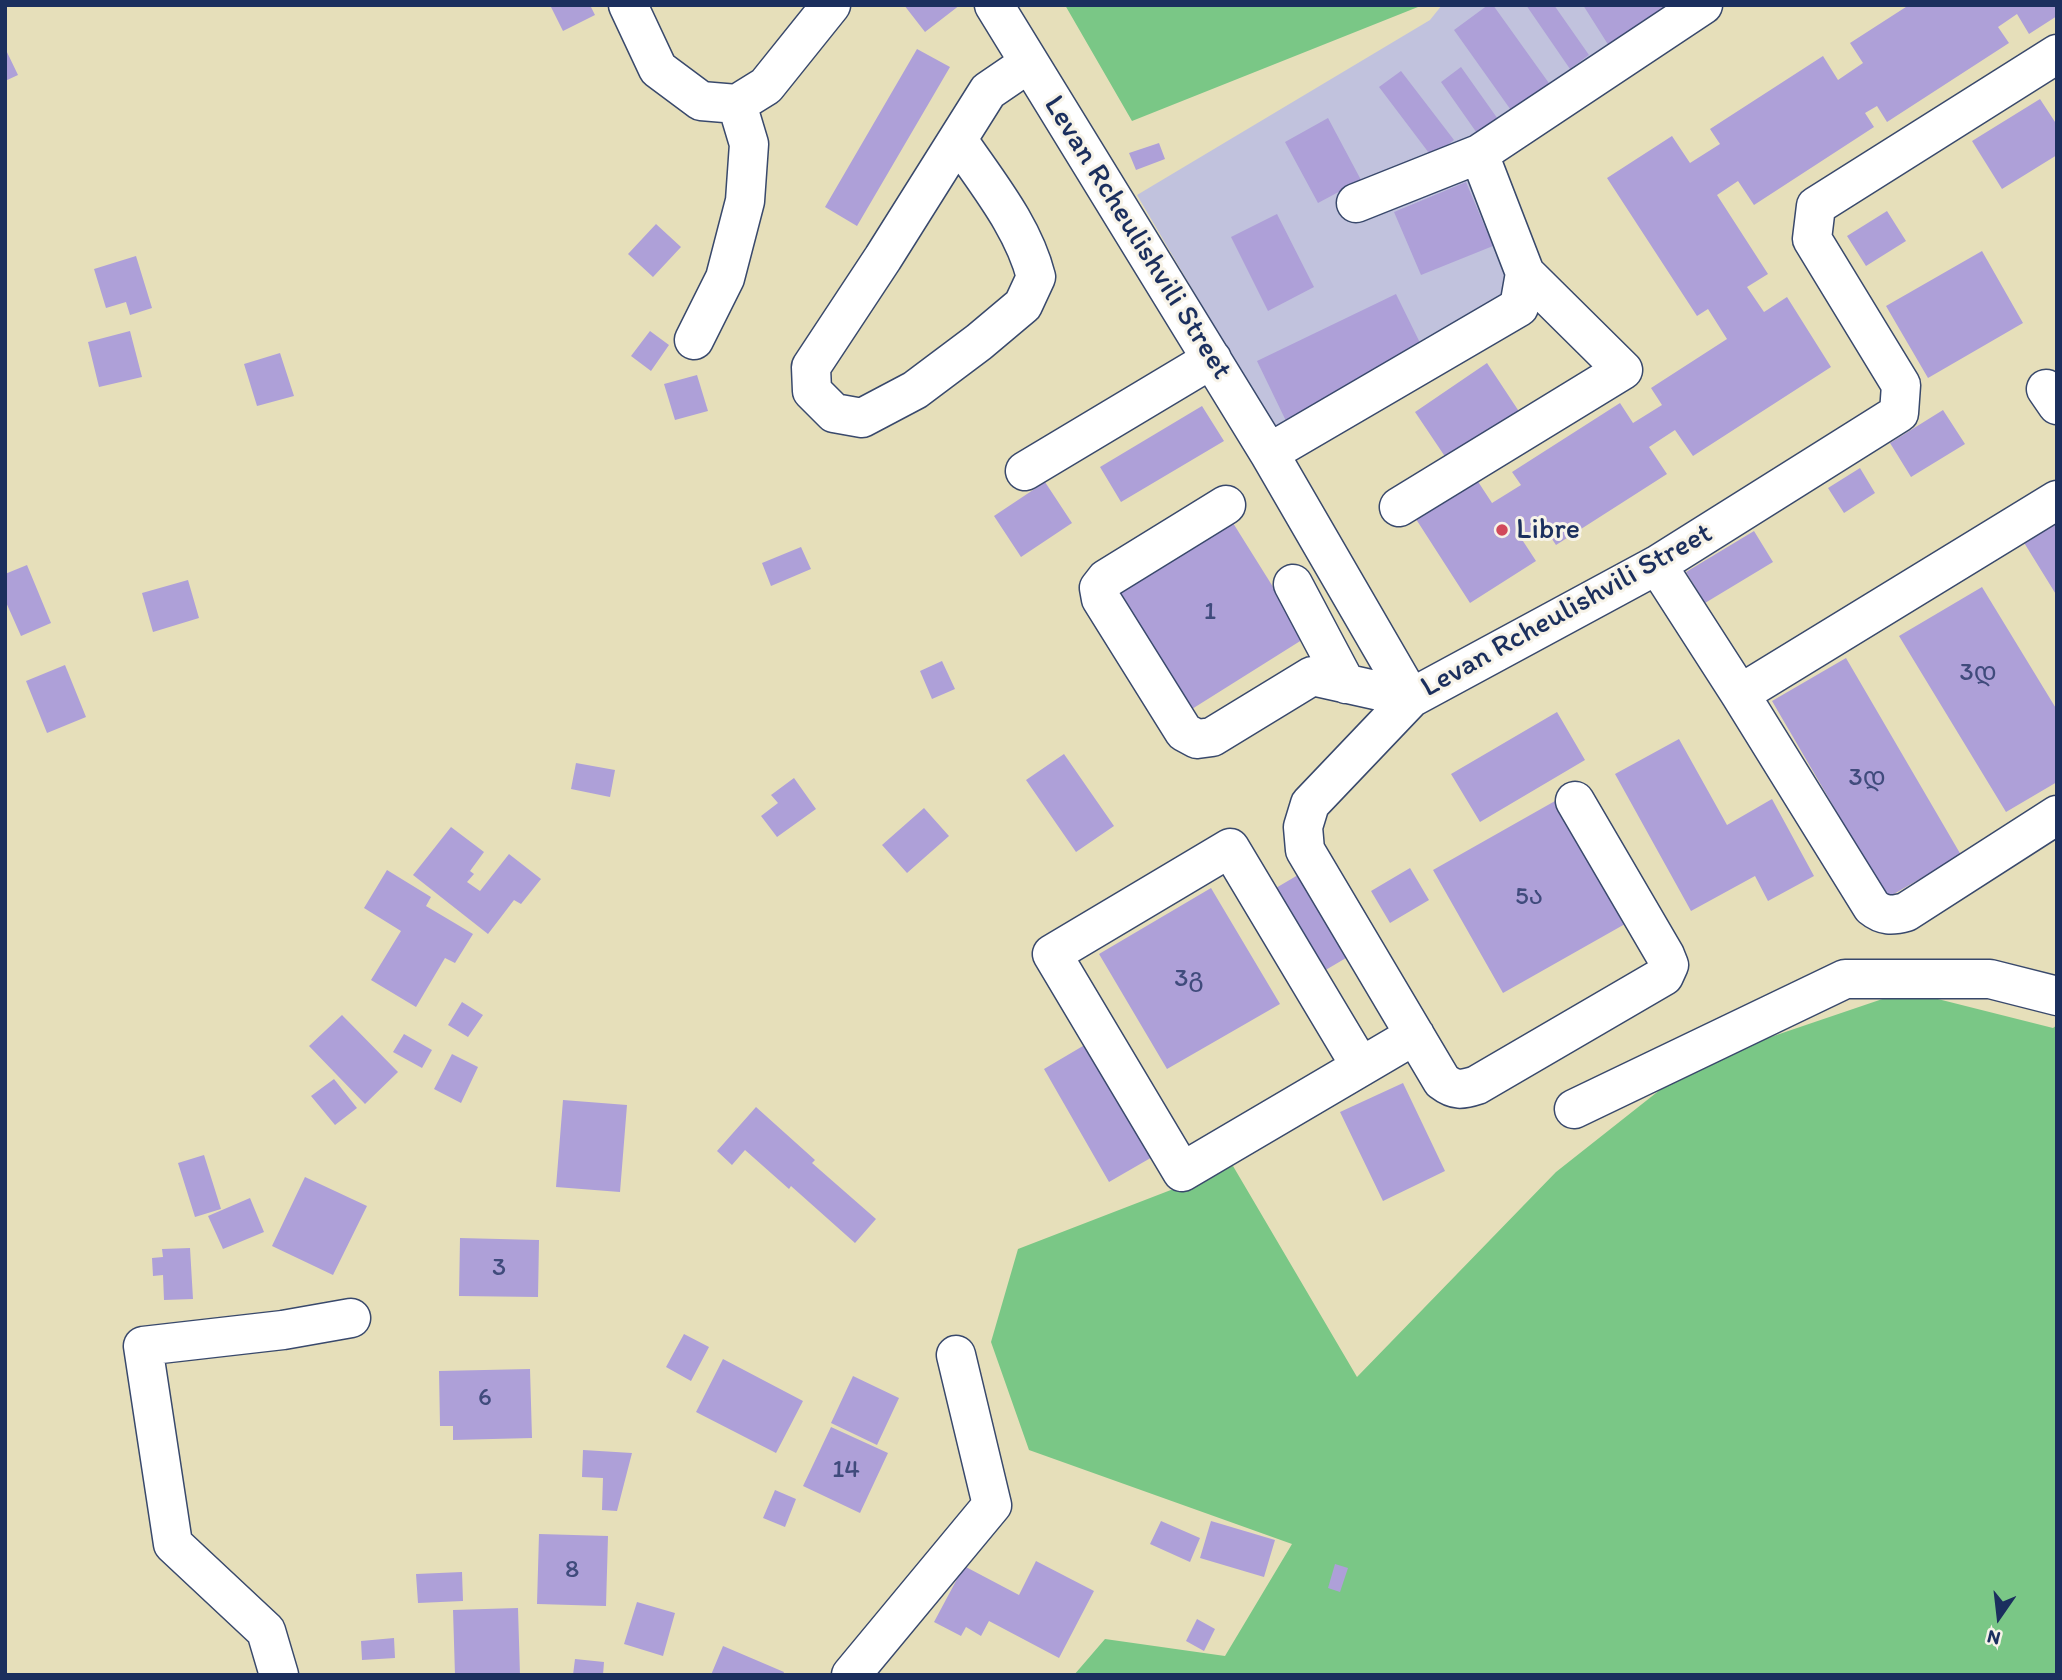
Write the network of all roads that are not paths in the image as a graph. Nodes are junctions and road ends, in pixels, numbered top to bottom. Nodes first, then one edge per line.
1 (628, 5) edge
2 (831, 5) edge
3 (994, 5) edge
4 (1703, 5) edge
5 (2057, 54) edge
6 (1029, 63) junction
7 (737, 104) junction
8 (958, 140) junction
9 (1479, 154) junction
10 (1356, 203) dead end
11 (1525, 273) junction
12 (694, 340) dead end
13 (1212, 359) junction
14 (1269, 453) junction
15 (1025, 471) dead end
16 (2057, 500) edge
17 (1226, 505) dead end
18 (1399, 507) dead end
19 (1657, 565) junction
20 (1293, 584) dead end
21 (1346, 684) junction
22 (1740, 694) junction
23 (1411, 698) junction
24 (1575, 801) dead end
25 (2057, 815) edge
26 (2057, 996) edge
27 (1415, 1035) junction
28 (1360, 1067) junction
29 (1574, 1109) dead end
30 (351, 1318) dead end
31 (956, 1355) dead end
32 (279, 1675) edge
33 (851, 1675) edge

1 - 7 street
2 - 7 street
3 - 6 street, Levan Rcheulishvili Street
4 - 9 street
5 - 19 street, Levan Rcheulishvili Street
6 - 8 street
6 - 13 street, Levan Rcheulishvili Street
7 - 12 street
8 - 8 street
9 - 10 street
9 - 11 street
11 - 14 street
11 - 18 street
13 - 14 street, Levan Rcheulishvili Street
13 - 15 street
14 - 23 street, Levan Rcheulishvili Street
16 - 22 street
17 - 21 street
19 - 22 street
19 - 23 street, Levan Rcheulishvili Street
20 - 21 street
21 - 23 street
22 - 25 street
23 - 27 street
24 - 27 street
26 - 29 street
27 - 28 street
28 - 28 street
30 - 32 street
31 - 33 street

